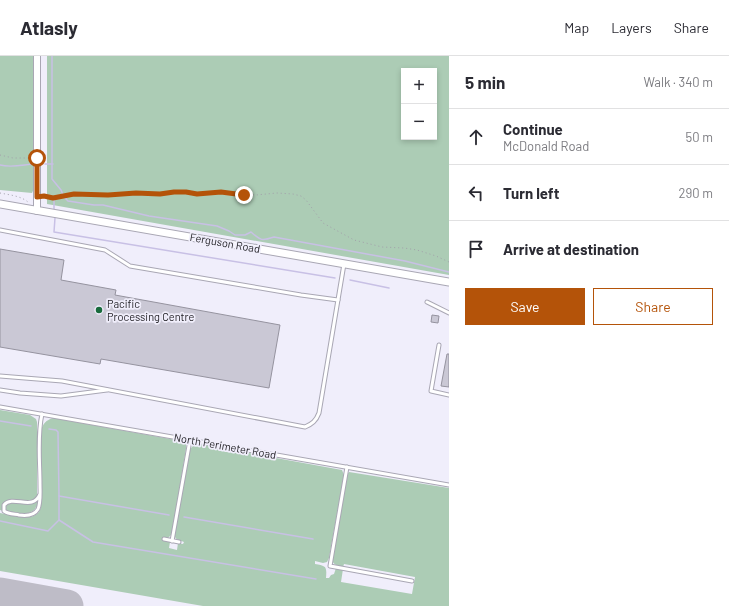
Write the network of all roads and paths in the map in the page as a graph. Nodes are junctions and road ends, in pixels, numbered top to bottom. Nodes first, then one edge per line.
1 (37, 56) edge
2 (0, 156) edge
3 (35, 158) dead end
4 (0, 193) edge
5 (37, 197) junction
6 (0, 204) edge
7 (31, 204) dead end
8 (37, 211) junction
9 (0, 230) edge
10 (449, 262) edge
11 (344, 264) junction
12 (449, 282) edge
13 (338, 300) junction
14 (427, 302) dead end
15 (449, 313) edge
16 (439, 345) dead end
17 (0, 376) edge
18 (0, 390) edge
19 (110, 390) junction
20 (449, 395) edge
21 (0, 407) edge
22 (42, 414) junction
23 (190, 440) junction
24 (347, 467) junction
25 (449, 485) edge
26 (40, 494) junction
27 (0, 512) edge
28 (7, 513) junction
29 (164, 539) dead end
30 (172, 541) junction
31 (179, 542) dead end
32 (412, 581) dead end

1 - 5 street
2 - 3 path
4 - 7 path
5 - 8 street
5 - 10 path
6 - 8 street, Ferguson Road
8 - 11 street, Ferguson Road
9 - 13 lane
11 - 12 street, Ferguson Road
11 - 13 lane
13 - 19 lane
14 - 15 lane
16 - 20 lane
17 - 19 lane
18 - 19 lane
21 - 22 lane, North Perimeter Road
22 - 23 lane, North Perimeter Road
22 - 26 lane
23 - 24 lane, North Perimeter Road
23 - 30 lane
24 - 25 lane, North Perimeter Road
24 - 32 lane
26 - 28 lane
26 - 28 lane
27 - 28 lane
29 - 30 lane
30 - 31 lane

